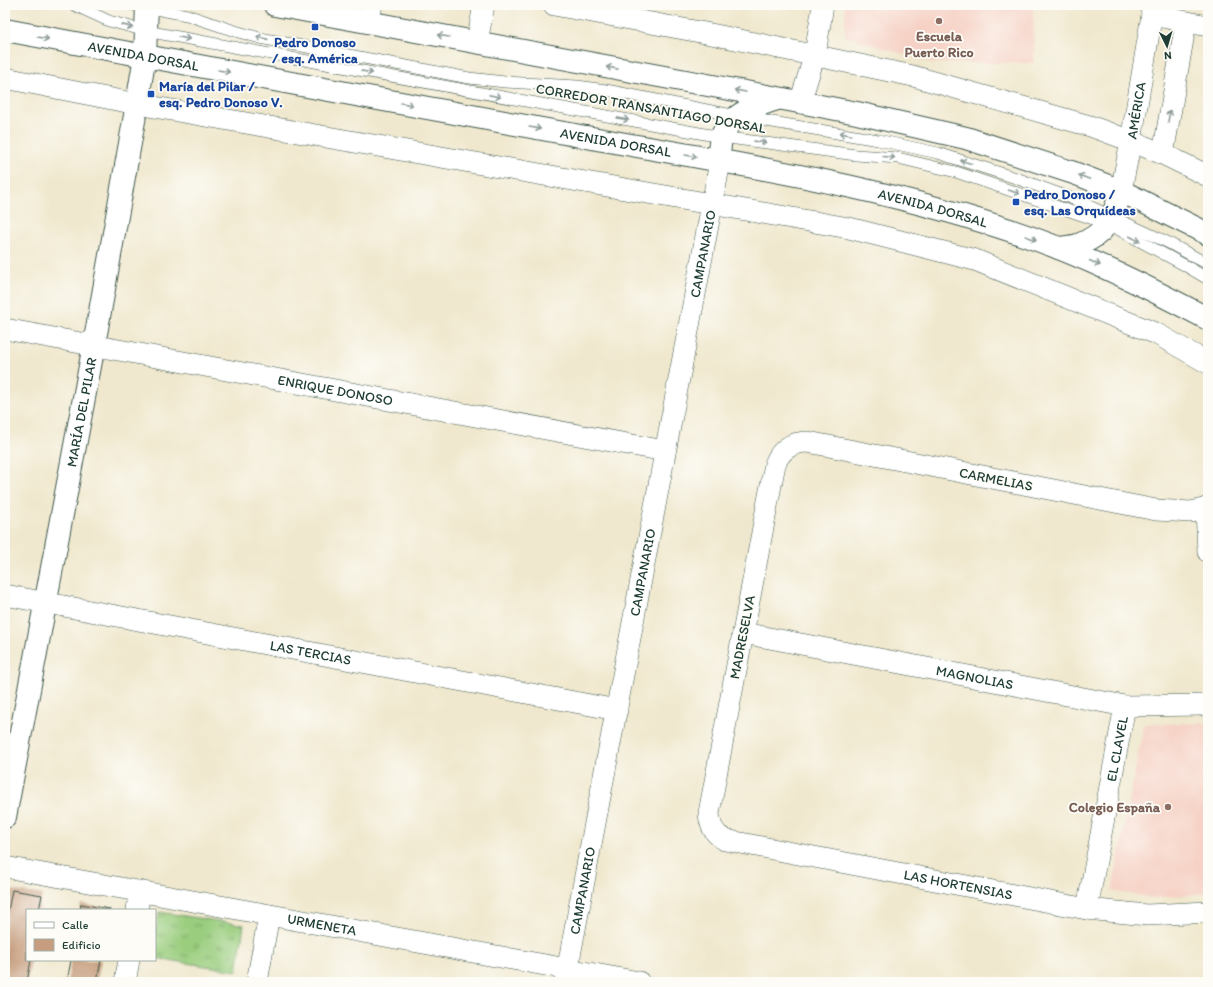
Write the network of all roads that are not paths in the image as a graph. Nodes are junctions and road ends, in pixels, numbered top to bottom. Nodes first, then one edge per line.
1 (74, 5) edge
2 (275, 5) edge
3 (484, 5) edge
4 (554, 5) edge
5 (823, 5) edge
6 (142, 6) edge
7 (1152, 10) edge
8 (370, 14) edge
9 (1186, 22) junction
10 (1208, 26) edge
11 (5, 30) edge
12 (146, 31) junction
13 (477, 42) junction
14 (815, 54) junction
15 (145, 56) junction
16 (5, 78) edge
17 (778, 98) junction
18 (800, 103) junction
19 (137, 104) junction
20 (737, 116) junction
21 (721, 137) junction
22 (1131, 141) junction
23 (1163, 154) junction
24 (720, 162) junction
25 (1208, 176) edge
26 (1121, 191) junction
27 (712, 204) junction
28 (1110, 220) junction
29 (1208, 234) edge
30 (1059, 248) junction
31 (1208, 264) edge
32 (1208, 279) edge
33 (1208, 319) edge
34 (5, 329) edge
35 (94, 345) junction
36 (1208, 364) edge
37 (787, 447) joint
38 (665, 451) junction
39 (1207, 508) edge
40 (1208, 552) edge
41 (5, 595) edge
42 (45, 603) junction
43 (743, 633) junction
44 (1208, 705) edge
45 (1125, 706) junction
46 (617, 710) junction
47 (5, 817) edge
48 (713, 830) joint
49 (5, 867) edge
50 (139, 901) edge
51 (1087, 909) junction
52 (1208, 912) edge
53 (268, 915) junction
54 (129, 961) edge
55 (566, 976) edge
56 (125, 982) edge
57 (257, 982) edge
58 (639, 982) edge

1 -> 12 lane, CORREDOR TRANSANTIAGO DORSAL
2 - 8 main road
3 - 13 street
4 - 14 street
5 - 14 street
6 - 12 main road, MARÍA DEL PILAR
20 -> 6 lane, CORREDOR TRANSANTIAGO DORSAL
7 - 9 street
7 - 22 street, AMÉRICA
13 -> 8 main road
9 - 10 street
23 -> 9 street
11 -> 15 main road, AVENIDA DORSAL
12 - 15 main road, MARÍA DEL PILAR
12 -> 21 lane, CORREDOR TRANSANTIAGO DORSAL
17 -> 13 main road
14 - 18 street
14 - 22 street
15 - 19 main road, MARÍA DEL PILAR
15 -> 24 main road, AVENIDA DORSAL
16 - 19 street
17 - 18 main road
17 - 20 main road
26 -> 18 main road
19 - 27 street
19 - 35 main road, MARÍA DEL PILAR
20 - 21 main road
28 -> 20 lane, CORREDOR TRANSANTIAGO DORSAL
21 - 24 main road
21 -> 28 lane, CORREDOR TRANSANTIAGO DORSAL
22 - 23 street
22 - 26 street, AMÉRICA
23 - 25 street
24 - 27 street, CAMPANARIO
24 -> 30 main road, AVENIDA DORSAL
26 - 28 main road
26 - 29 main road
27 - 36 street
27 - 38 street, CAMPANARIO
28 - 30 main road
28 - 31 lane, CORREDOR TRANSANTIAGO DORSAL
28 -> 32 lane, CORREDOR TRANSANTIAGO DORSAL
30 -> 33 main road, AVENIDA DORSAL
34 - 35 street, ENRIQUE DONOSO
35 - 38 street, ENRIQUE DONOSO
35 - 42 main road, MARÍA DEL PILAR
37 - 39 street, CARMELIAS
37 - 43 street, MADRESELVA
38 - 46 street, CAMPANARIO
39 - 40 street
41 - 42 street, LAS TERCIAS
42 - 46 street, LAS TERCIAS
42 - 47 main road, MARÍA DEL PILAR
43 - 45 street, MAGNOLIAS
43 - 48 street, MADRESELVA
44 - 45 street, MAGNOLIAS
45 - 51 street, EL CLAVEL
46 - 55 street, CAMPANARIO
48 - 51 street, LAS HORTENSIAS
49 - 50 street, URMENETA
50 - 53 street, URMENETA
51 - 52 street, LAS HORTENSIAS
53 - 55 street, URMENETA
53 - 57 street
54 - 56 street
55 - 58 street, URMENETA

